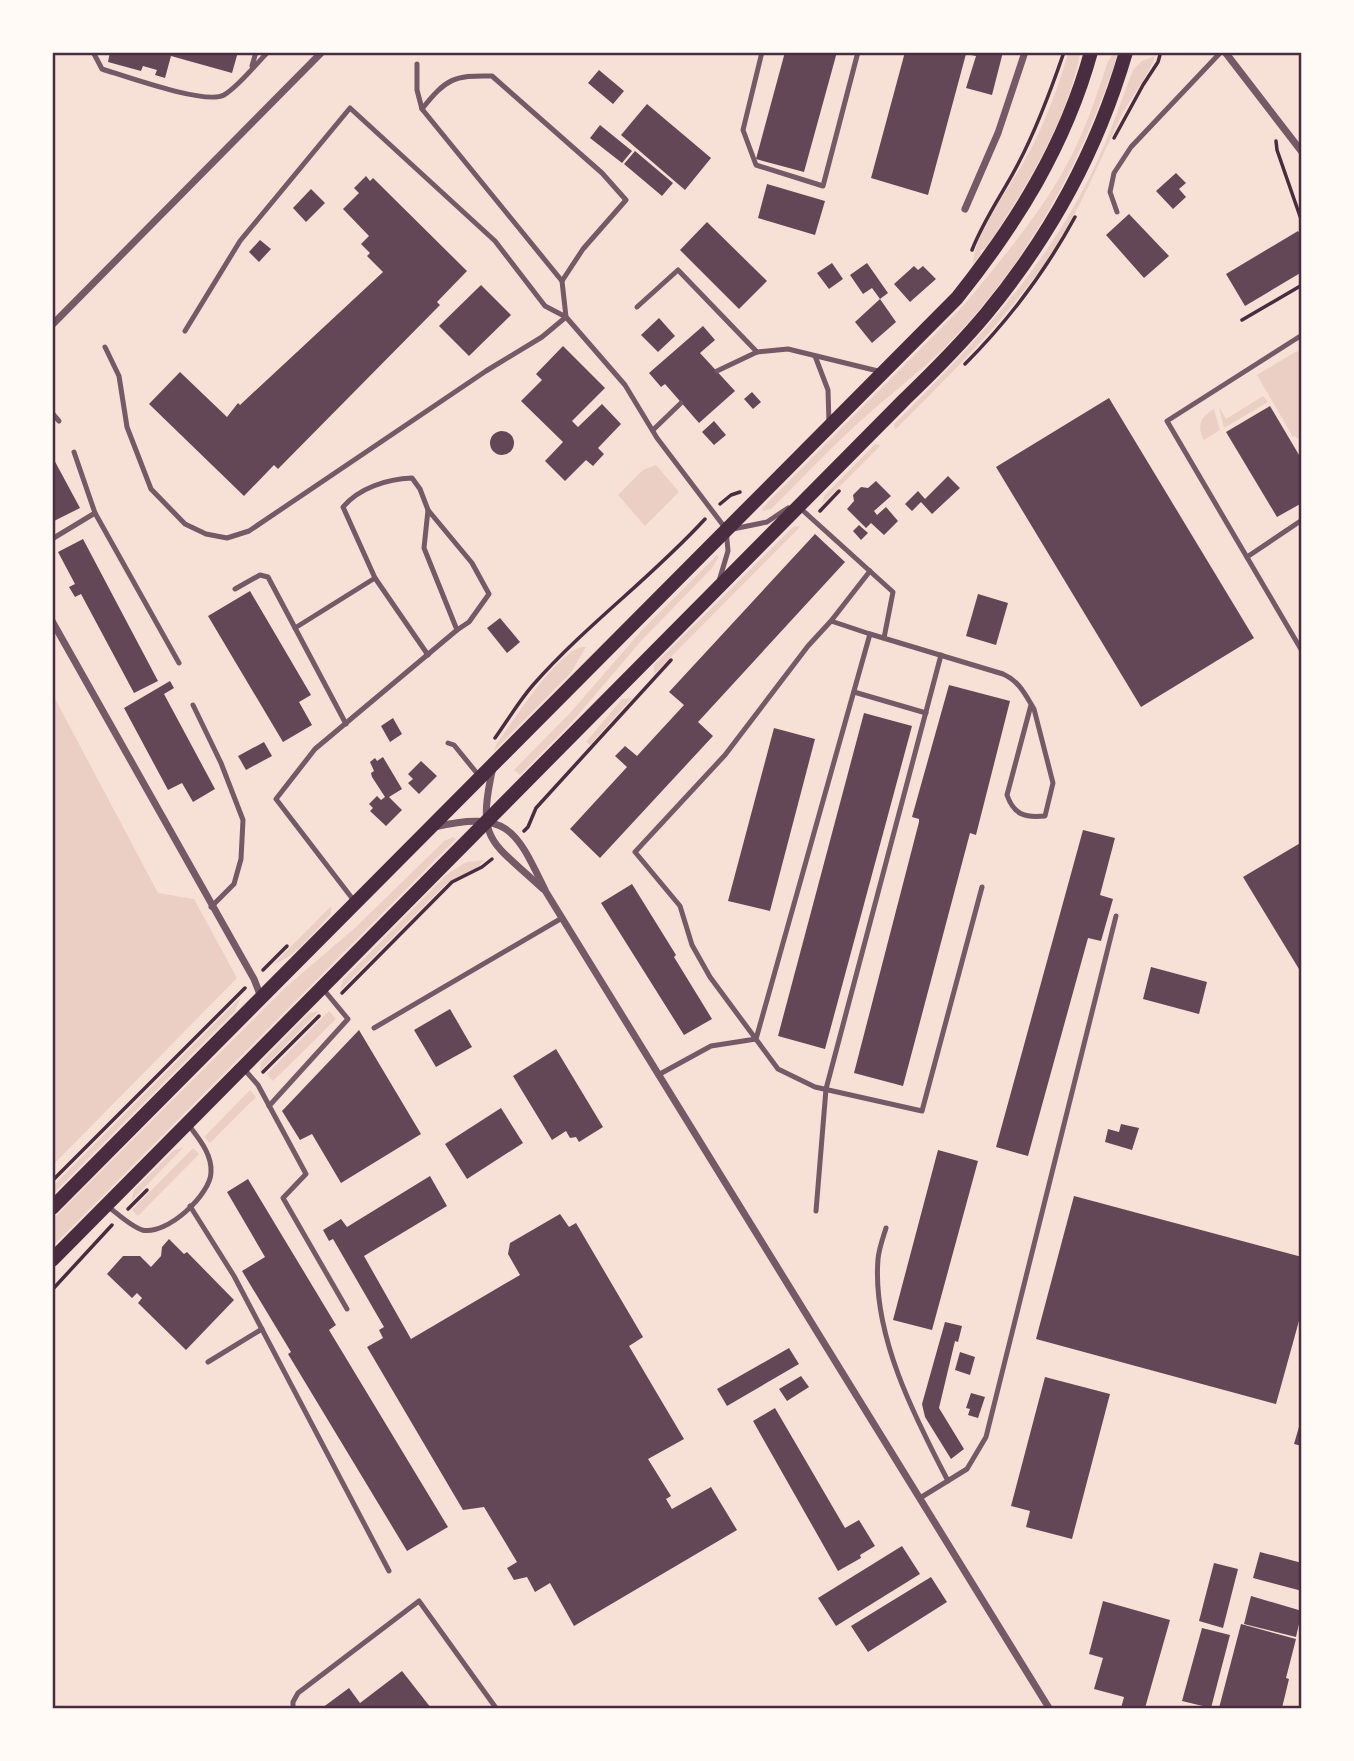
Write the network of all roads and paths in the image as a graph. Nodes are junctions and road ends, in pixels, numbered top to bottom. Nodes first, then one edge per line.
1 (93, 52) edge
2 (256, 52) edge
3 (268, 52) edge
4 (322, 52) edge
5 (762, 52) edge
6 (858, 52) edge
7 (1026, 52) edge
8 (1064, 52) edge
9 (1091, 52) edge
10 (1126, 52) edge
11 (1223, 52) edge
12 (417, 64) dead end
13 (252, 68) junction
14 (422, 109) junction
15 (1276, 141) dead end
16 (1301, 152) edge
17 (965, 209) dead end
18 (1117, 212) dead end
19 (1301, 222) edge
20 (972, 252) dead end
21 (562, 281) junction
22 (1301, 285) edge
23 (637, 307) dead end
24 (566, 317) junction
25 (1242, 320) dead end
26 (52, 325) edge
27 (185, 331) dead end
28 (1301, 335) edge
29 (105, 347) dead end
30 (757, 352) junction
31 (815, 356) junction
32 (718, 371) dead end
33 (885, 372) junction
34 (681, 402) dead end
35 (52, 413) edge
36 (59, 422) dead end
37 (829, 428) junction
38 (653, 430) junction
39 (74, 452) dead end
40 (747, 488) dead end
41 (816, 490) junction
42 (799, 506) junction
43 (428, 510) junction
44 (712, 511) junction
45 (96, 513) junction
46 (1301, 520) edge
47 (726, 530) junction
48 (52, 539) edge
49 (1247, 557) junction
50 (870, 571) junction
51 (376, 578) junction
52 (235, 589) dead end
53 (714, 593) junction
54 (52, 621) edge
55 (831, 621) junction
56 (295, 628) junction
57 (457, 630) junction
58 (870, 634) junction
59 (884, 638) junction
60 (1301, 651) edge
61 (428, 655) junction
62 (941, 655) junction
63 (179, 663) dead end
64 (854, 692) junction
65 (193, 705) dead end
66 (1031, 705) junction
67 (926, 713) junction
68 (346, 724) junction
69 (447, 743) dead end
70 (490, 744) dead end
71 (493, 765) junction
72 (480, 777) junction
73 (531, 804) dead end
74 (536, 808) dead end
75 (485, 822) junction
76 (428, 828) junction
77 (501, 852) junction
78 (982, 887) dead end
79 (546, 892) junction
80 (355, 902) junction
81 (211, 907) junction
82 (1116, 916) dead end
83 (562, 918) junction
84 (290, 943) dead end
85 (254, 979) junction
86 (321, 987) junction
87 (261, 996) junction
88 (334, 1001) junction
89 (374, 1028) dead end
90 (756, 1039) junction
91 (242, 1068) junction
92 (658, 1074) junction
93 (255, 1081) junction
94 (826, 1089) junction
95 (269, 1106) junction
96 (187, 1123) junction
97 (52, 1181) edge
98 (150, 1187) dead end
99 (106, 1205) junction
100 (190, 1206) junction
101 (52, 1208) edge
102 (816, 1211) dead end
103 (121, 1216) junction
104 (886, 1228) dead end
105 (52, 1260) edge
106 (52, 1290) edge
107 (347, 1308) dead end
108 (262, 1329) junction
109 (208, 1362) dead end
110 (948, 1481) junction
111 (920, 1498) junction
112 (389, 1571) dead end
113 (293, 1709) edge
114 (495, 1709) edge
115 (1049, 1709) edge

1 - 13 lane
2 - 13 lane
3 - 13 lane
4 - 26 street
5 - 6 lane
7 - 17 street
8 - 20 path
9 - 33 main road
10 - 41 main road
11 - 16 street
11 - 18 lane
12 - 14 lane
14 - 21 lane
14 - 21 lane
15 - 19 path
21 - 24 lane
22 - 25 path
23 - 30 lane
24 - 27 lane
24 - 29 lane
24 - 38 lane
28 - 49 lane
30 - 31 lane
30 - 32 lane
31 - 33 lane
31 - 37 lane
33 - 37 main road
34 - 38 lane
35 - 36 lane
37 - 47 main road
38 - 44 lane
39 - 45 lane
40 - 44 path
41 - 42 main road
41 - 47 lane
42 - 50 lane
42 - 53 main road
43 - 51 lane
43 - 57 lane
43 - 57 lane
44 - 47 lane
44 - 70 path
45 - 48 lane
45 - 63 lane
46 - 49 lane
47 - 53 lane
47 - 71 main road
49 - 60 lane
50 - 55 lane
50 - 59 lane
51 - 56 lane
51 - 61 lane
52 - 56 lane
53 - 75 main road
54 - 81 street
55 - 58 lane
55 - 90 lane
56 - 68 lane
57 - 61 lane
58 - 59 lane
58 - 64 lane
59 - 62 lane
61 - 68 lane
62 - 66 lane
62 - 67 lane
64 - 67 lane
64 - 90 lane
65 - 81 lane
66 - 66 lane
67 - 94 lane
68 - 80 lane
69 - 72 lane
71 - 72 main road
71 - 75 street
72 - 76 main road
73 - 74 path
75 - 76 street
75 - 77 street
75 - 79 street
75 - 86 main road
76 - 80 main road
77 - 79 street
77 - 88 path
78 - 94 lane
79 - 83 street
80 - 87 main road
81 - 85 street
82 - 110 lane
83 - 89 lane
83 - 92 street
84 - 85 path
85 - 87 street
85 - 97 path
86 - 88 lane
86 - 91 main road
87 - 101 main road
88 - 93 path
88 - 95 lane
90 - 92 lane
90 - 94 lane
91 - 93 lane
91 - 96 main road
92 - 111 street
93 - 95 lane
94 - 102 lane
95 - 107 lane
96 - 99 main road
96 - 100 lane
98 - 103 path
99 - 103 lane
99 - 105 main road
100 - 103 lane
100 - 108 lane
103 - 106 path
104 - 110 lane
108 - 109 lane
108 - 112 lane
110 - 111 lane
111 - 115 street
113 - 114 lane

